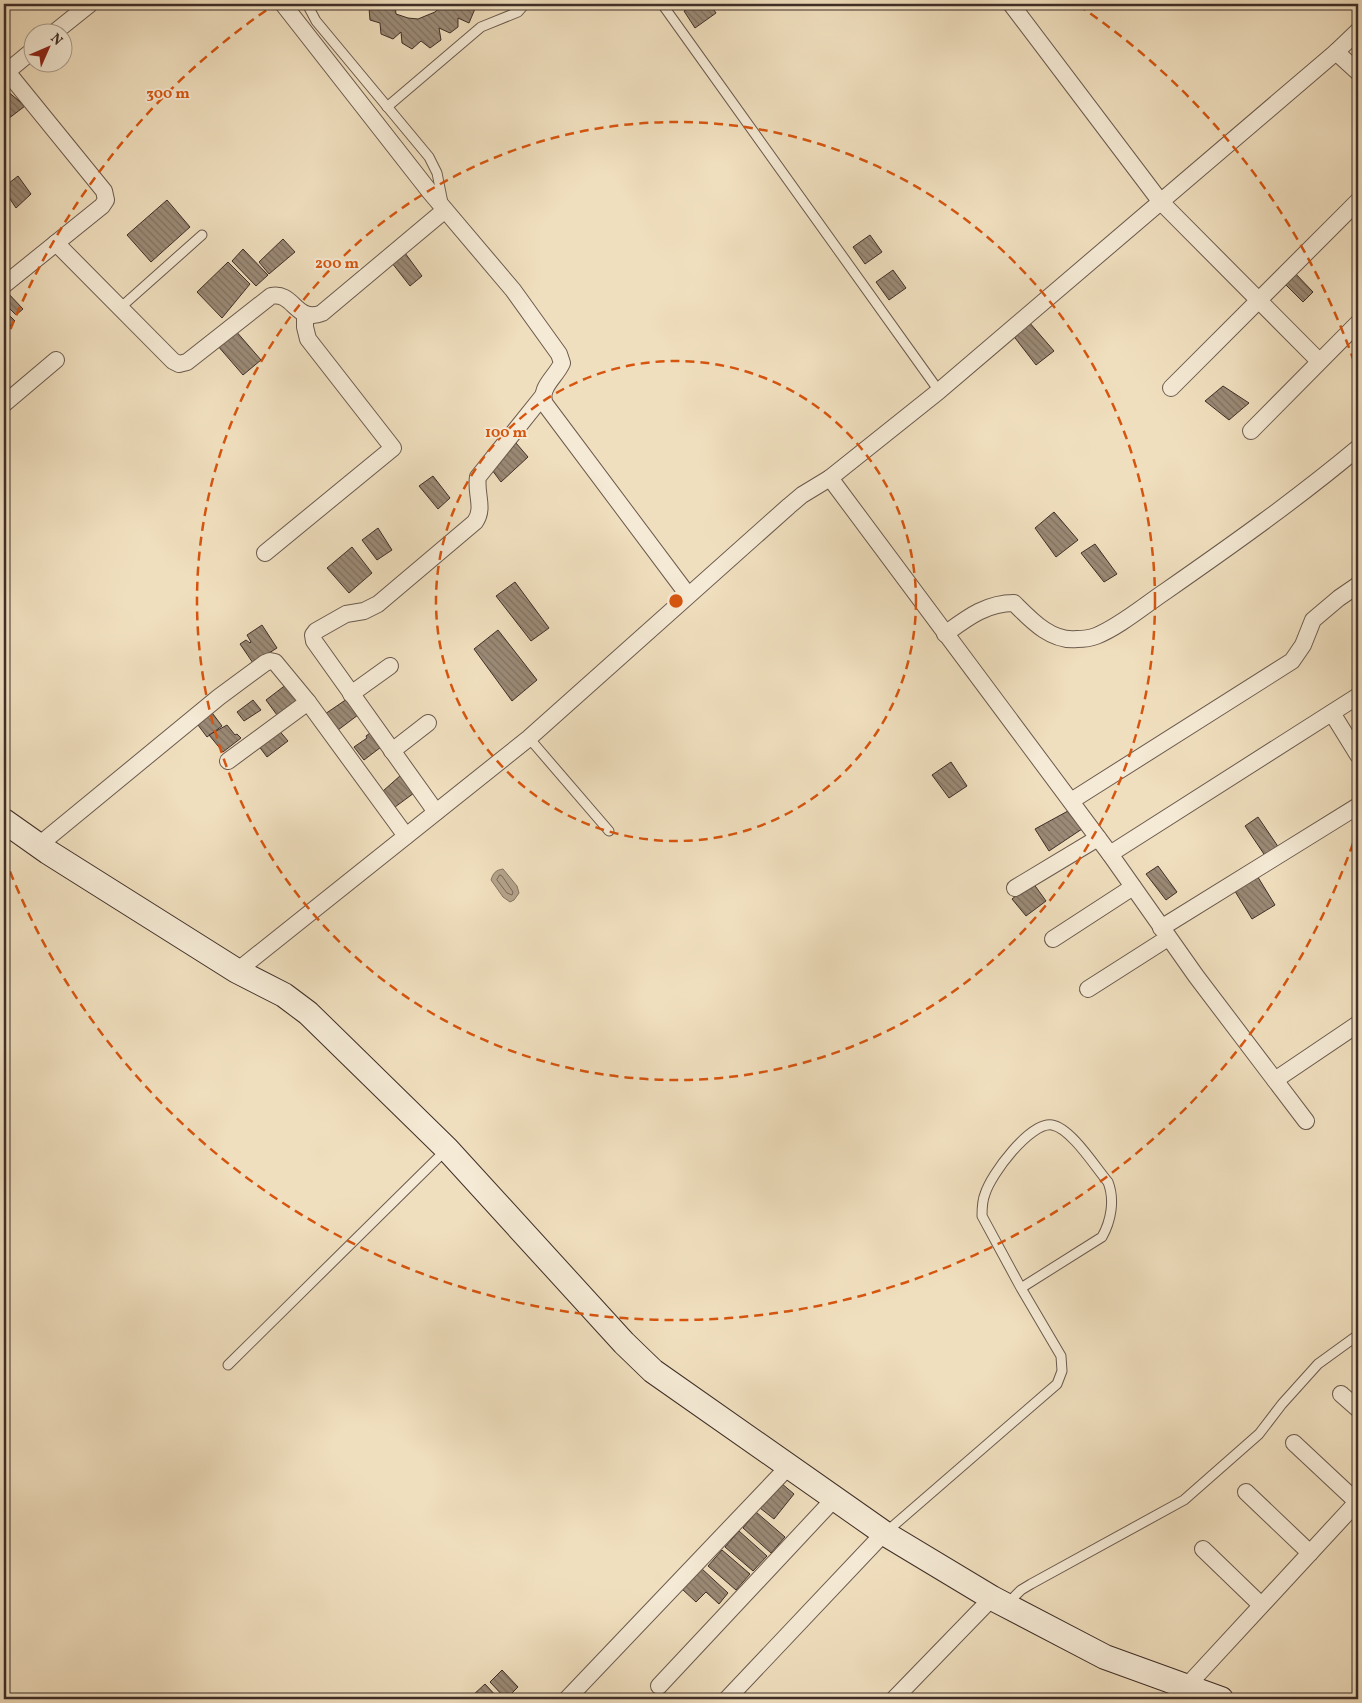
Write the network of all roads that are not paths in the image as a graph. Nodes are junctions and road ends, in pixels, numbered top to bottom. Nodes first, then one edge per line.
1 (90, 4) edge
2 (283, 4) edge
3 (307, 4) edge
4 (525, 4) edge
5 (662, 4) edge
6 (1011, 4) edge
7 (68, 22) edge
8 (1358, 31) edge
9 (1336, 52) junction
10 (22, 58) edge
11 (5, 71) edge
12 (1358, 72) edge
13 (387, 107) junction
14 (1160, 201) junction
15 (1358, 201) edge
16 (445, 210) junction
17 (202, 235) dead end
18 (56, 243) junction
19 (4, 285) edge
20 (1259, 301) junction
21 (120, 308) junction
22 (305, 315) junction
23 (1358, 323) edge
24 (56, 360) dead end
25 (1319, 361) junction
26 (1170, 388) dead end
27 (939, 392) junction
28 (542, 397) junction
29 (4, 404) edge
30 (1251, 431) dead end
31 (1358, 448) edge
32 (830, 478) junction
33 (264, 553) dead end
34 (1358, 585) edge
35 (688, 595) junction
36 (946, 634) junction
37 (390, 666) dead end
38 (351, 694) junction
39 (1358, 696) edge
40 (308, 702) junction
41 (1332, 713) junction
42 (428, 722) dead end
43 (529, 738) junction
44 (392, 750) junction
45 (1358, 755) edge
46 (228, 761) dead end
47 (1071, 801) junction
48 (1358, 806) edge
49 (436, 812) junction
50 (4, 821) edge
51 (609, 830) dead end
52 (406, 836) junction
53 (1098, 838) junction
54 (39, 845) junction
55 (1110, 854) junction
56 (1133, 887) junction
57 (1015, 888) dead end
58 (1165, 933) junction
59 (1053, 939) dead end
60 (237, 971) junction
61 (1088, 988) dead end
62 (1358, 1024) edge
63 (1275, 1080) junction
64 (1306, 1122) dead end
65 (447, 1149) junction
66 (1021, 1288) junction
67 (1358, 1335) edge
68 (228, 1365) dead end
69 (1341, 1394) dead end
70 (1358, 1409) edge
71 (1294, 1443) dead end
72 (789, 1466) junction
73 (1246, 1492) dead end
74 (835, 1498) junction
75 (1358, 1502) edge
76 (884, 1533) junction
77 (1203, 1549) dead end
78 (1310, 1553) junction
79 (999, 1602) junction
80 (1261, 1605) junction
81 (659, 1686) dead end
82 (1186, 1687) junction
83 (567, 1699) edge
84 (727, 1699) edge
85 (894, 1699) edge
86 (1221, 1699) edge

1 - 7 street
2 - 16 street
3 - 13 lane
4 - 13 lane
5 - 27 lane
6 - 14 street
8 - 9 street
9 - 12 street
9 - 14 street
10 - 11 street
11 - 18 street
13 - 16 lane
14 - 20 street
14 - 27 street
15 - 20 street
16 - 22 street
16 - 28 street
17 - 21 lane
18 - 19 street
18 - 21 street
20 - 25 street
20 - 26 street
21 - 22 street
22 - 33 street
23 - 25 street
24 - 29 street
25 - 30 street
27 - 32 street
28 - 35 street
28 - 38 street
31 - 36 street
32 - 35 street
32 - 36 street
34 - 47 street
35 - 43 street
36 - 47 street
37 - 38 street
38 - 44 street
39 - 41 street
40 - 46 street
40 - 52 street
40 - 54 street
41 - 45 street
41 - 55 street
42 - 44 street
43 - 49 street
43 - 51 lane
44 - 49 street
47 - 53 street
48 - 58 street
49 - 52 street
50 - 54 street
52 - 60 street
53 - 55 street
53 - 57 street
54 - 60 street
55 - 56 street
56 - 58 street
56 - 59 street
58 - 61 street
58 - 63 street
60 - 65 street
62 - 63 street
63 - 64 street
65 - 68 lane
65 - 72 street
66 - 66 lane
66 - 76 lane
67 - 79 lane
69 - 70 street
71 - 75 street
72 - 74 street
72 - 83 street
73 - 78 street
74 - 76 street
74 - 81 street
75 - 78 street
76 - 79 street
76 - 84 street
77 - 80 street
78 - 80 street
79 - 82 street
79 - 85 street
80 - 82 street
82 - 86 street

